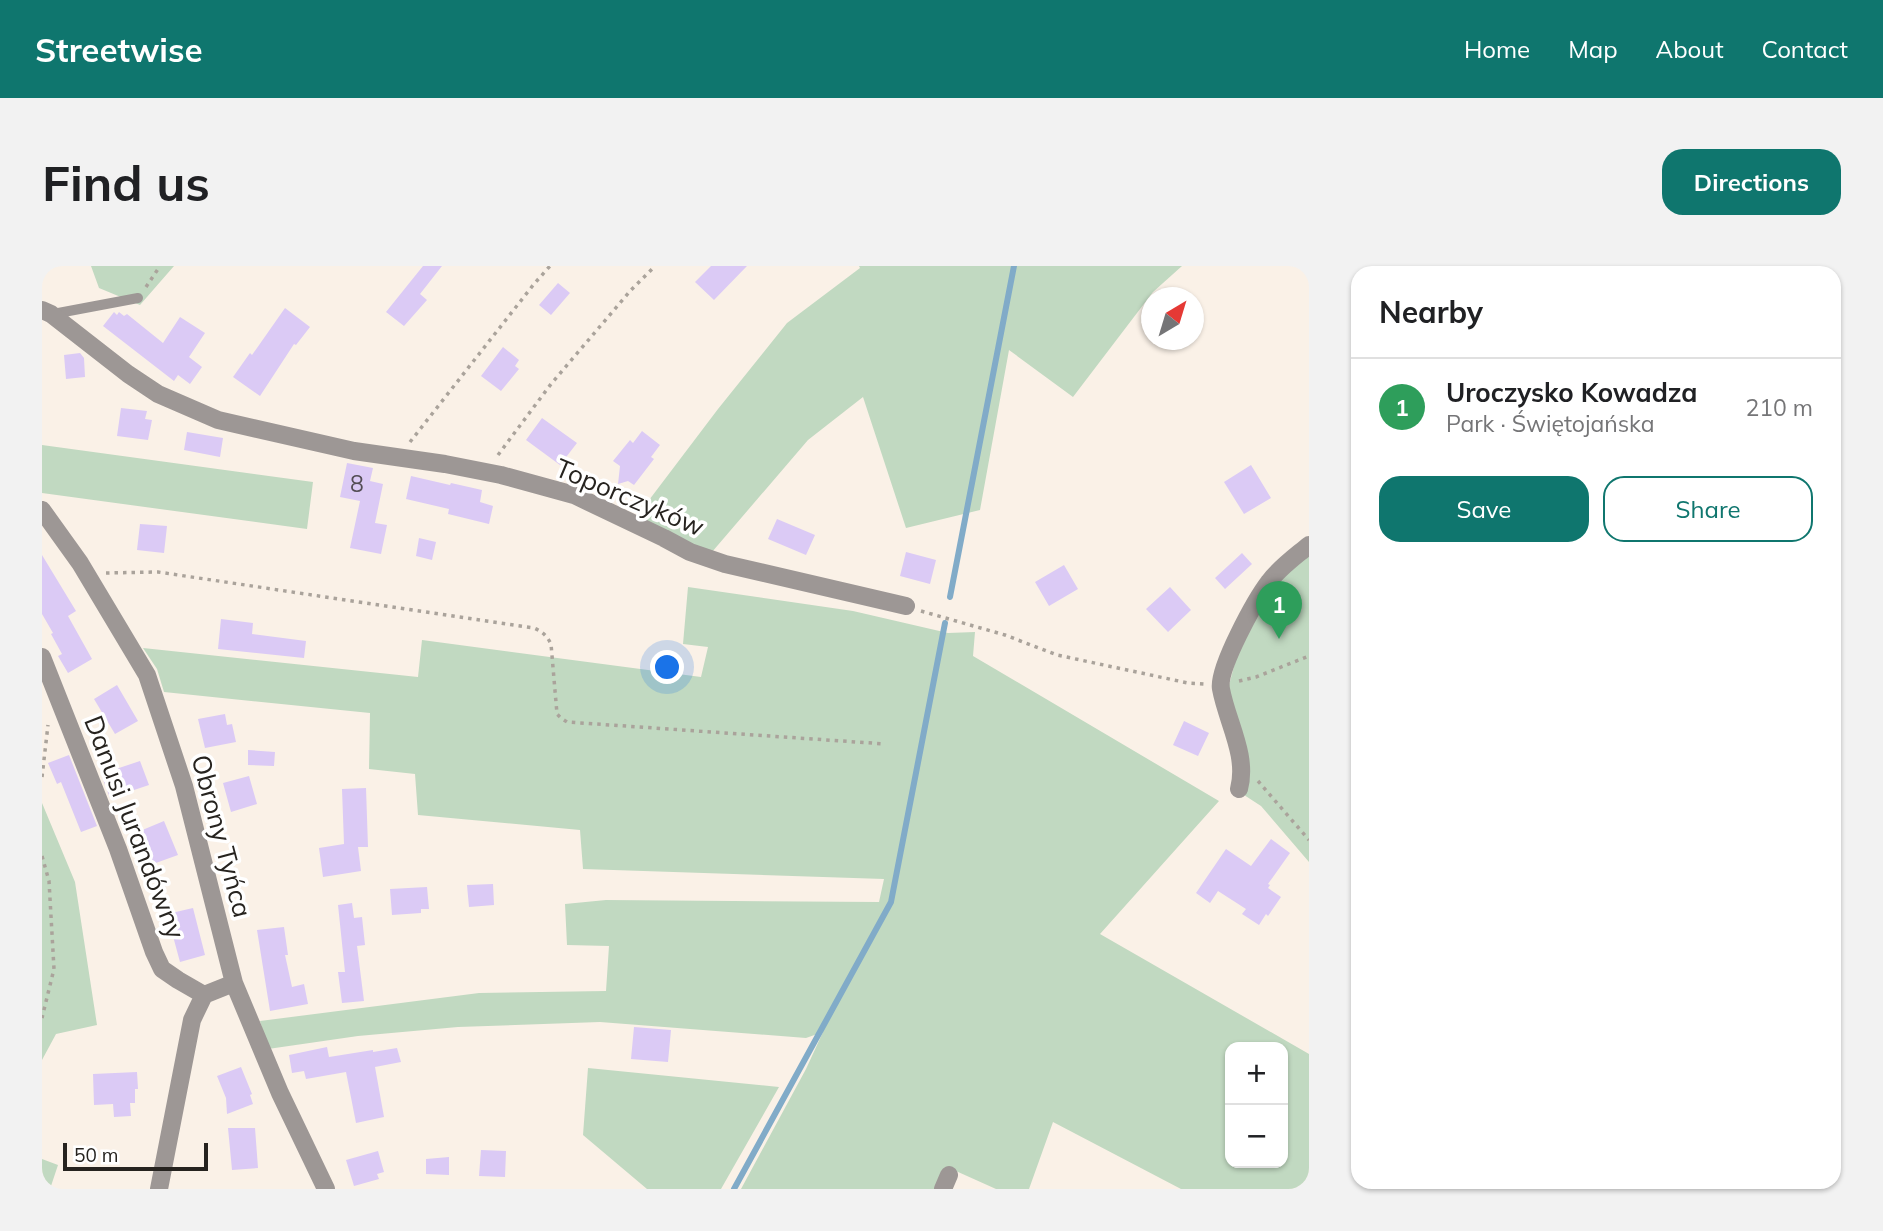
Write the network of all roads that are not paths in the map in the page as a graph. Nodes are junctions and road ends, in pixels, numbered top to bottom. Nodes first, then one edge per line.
1 (138, 298) road end
2 (46, 312) edge
3 (42, 509) edge
4 (1309, 545) edge
5 (906, 606) road end
6 (42, 657) edge
7 (1239, 789) dead end
8 (234, 983) junction
9 (204, 995) junction
10 (159, 1189) edge
11 (326, 1189) edge

1 - 2 lane
2 - 5 street, Toporczyków
3 - 8 street, Obrony Tyńca
4 - 7 street
6 - 9 street, Danusi Jurandówny
8 - 9 street
8 - 11 street, Obrony Tyńca
9 - 10 street

